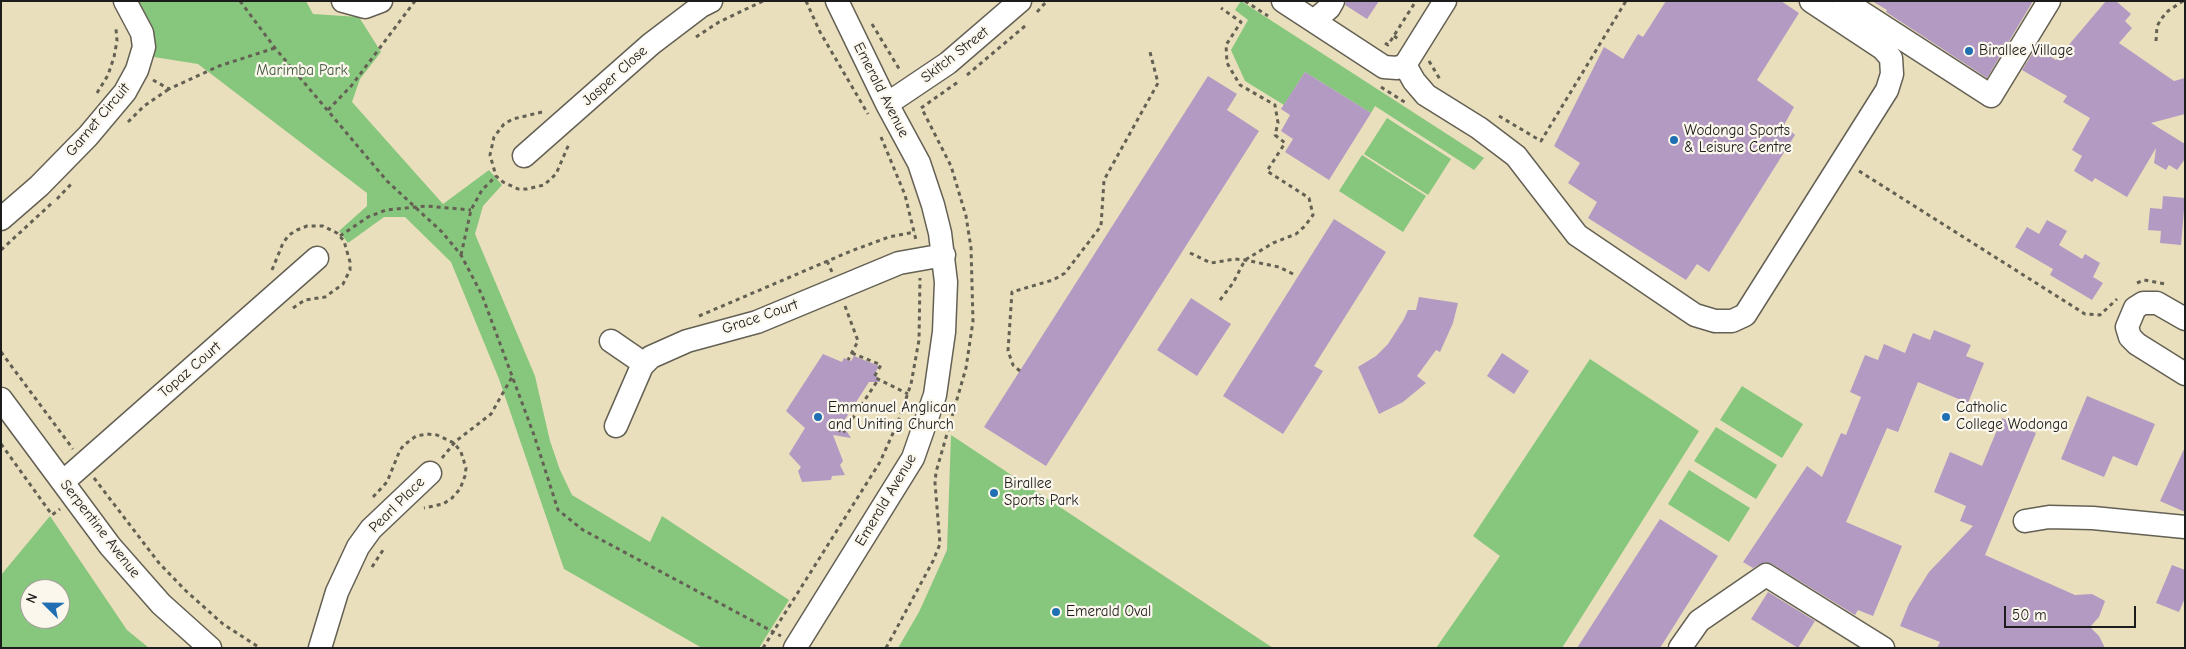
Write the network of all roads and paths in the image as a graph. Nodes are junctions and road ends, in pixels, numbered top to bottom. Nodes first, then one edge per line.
1 (125, 1) edge
2 (240, 1) edge
3 (343, 1) edge
4 (381, 1) edge
5 (415, 1) edge
6 (711, 1) edge
7 (806, 1) edge
8 (837, 1) edge
9 (1020, 1) edge
10 (1245, 1) edge
11 (1333, 1) edge
12 (1416, 1) edge
13 (1445, 1) edge
14 (1626, 1) edge
15 (1811, 1) edge
16 (1844, 1) edge
17 (2049, 1) edge
18 (2184, 1) edge
19 (1220, 8) dead end
20 (1277, 9) edge
21 (870, 20) dead end
22 (1314, 21) junction
23 (115, 26) dead end
24 (1394, 36) junction
25 (1379, 39) dead end
26 (2156, 41) dead end
27 (275, 48) junction
28 (1150, 52) dead end
29 (1396, 67) junction
30 (136, 70) junction
31 (902, 73) dead end
32 (1444, 86) dead end
33 (95, 97) dead end
34 (887, 104) junction
35 (1413, 107) dead end
36 (328, 110) junction
37 (1492, 112) dead end
38 (869, 115) dead end
39 (878, 132) dead end
40 (1532, 135) junction
41 (524, 156) dead end
42 (1516, 156) junction
43 (1843, 160) junction
44 (496, 176) dead end
45 (413, 206) junction
46 (471, 210) junction
47 (1, 219) edge
48 (915, 232) junction
49 (340, 236) dead end
50 (1190, 253) dead end
51 (461, 255) junction
52 (944, 255) junction
53 (317, 258) dead end
54 (919, 260) junction
55 (1245, 260) junction
56 (827, 261) junction
57 (1293, 274) dead end
58 (2169, 286) dead end
59 (2129, 287) dead end
60 (838, 288) junction
61 (2123, 292) dead end
62 (1220, 300) dead end
63 (694, 318) dead end
64 (2185, 319) edge
65 (611, 341) dead end
66 (1, 352) edge
67 (852, 353) junction
68 (848, 360) dead end
69 (643, 363) junction
70 (1020, 371) dead end
71 (2185, 374) edge
72 (512, 376) junction
73 (878, 380) junction
74 (908, 394) junction
75 (1, 399) edge
76 (616, 426) dead end
77 (837, 429) dead end
78 (1, 444) edge
79 (83, 463) junction
80 (430, 472) joint
81 (68, 490) junction
82 (2025, 521) dead end
83 (2185, 527) edge
84 (773, 632) junction
85 (796, 646) edge
86 (210, 648) edge
87 (260, 648) edge
88 (320, 648) edge
89 (763, 648) edge
90 (1680, 648) edge
91 (1882, 648) edge

1 - 30 street, Garnet Circuit
2 - 27 path
3 - 4 street
5 - 36 path
6 - 41 street, Jasper Close
7 - 38 path
8 - 34 street, Emerald Avenue
9 - 34 street, Skitch Street
10 - 20 path
11 - 22 street
12 - 24 path
13 - 29 street
14 - 40 path
15 - 43 street
16 - 17 street
18 - 26 path
19 - 55 path
20 - 22 street
21 - 31 path
22 - 29 street
23 - 33 path
24 - 25 path
24 - 29 path
27 - 30 path
27 - 36 path
28 - 70 path
29 - 32 path
29 - 35 path
29 - 42 street
30 - 47 street, Garnet Circuit
34 - 52 street, Emerald Avenue
36 - 45 path
37 - 40 path
39 - 48 path
40 - 42 path
42 - 43 street
43 - 61 path
44 - 46 path
45 - 46 path
45 - 49 path
45 - 51 path
46 - 51 path
48 - 54 path
48 - 56 path
50 - 55 path
51 - 72 path
52 - 54 street, Grace Court
52 - 85 street, Emerald Avenue
53 - 79 street, Topaz Court
54 - 60 street, Grace Court
54 - 74 path
55 - 57 path
55 - 62 path
56 - 60 path
56 - 63 path
58 - 59 path
60 - 67 path
60 - 69 street, Grace Court
64 - 71 street
65 - 69 street
66 - 79 path
67 - 68 path
67 - 73 path
69 - 76 street
72 - 80 path
72 - 84 path
73 - 74 path
73 - 77 path
74 - 84 path
75 - 81 street, Serpentine Avenue
78 - 81 path
79 - 81 street, Topaz Court
79 - 87 path
80 - 88 street, Pearl Place
81 - 86 street, Serpentine Avenue
82 - 83 street
84 - 85 path
84 - 89 path
90 - 91 street

